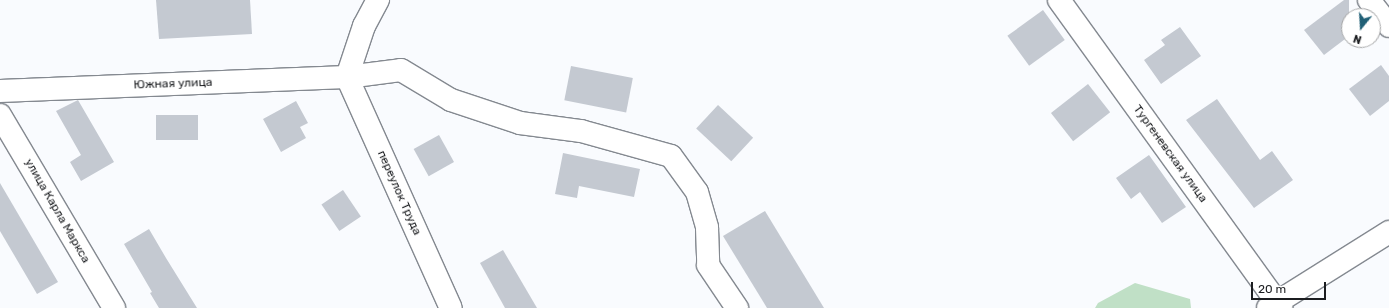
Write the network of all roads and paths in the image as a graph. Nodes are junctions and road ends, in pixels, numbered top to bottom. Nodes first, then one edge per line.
1 (378, 0) edge
2 (1059, 0) edge
3 (1369, 0) edge
4 (1389, 26) edge
5 (347, 77) junction
6 (0, 91) edge
7 (0, 115) edge
8 (1389, 232) edge
9 (1275, 306) edge
10 (114, 308) edge
11 (451, 308) edge
12 (737, 308) edge

1 - 5 street
2 - 9 street, Тургеневская улица
3 - 4 street
5 - 6 street, Южная улица
5 - 11 street, переулок Труда
5 - 12 street, Южная улица
7 - 10 street, улица Карла Маркса
8 - 9 street

